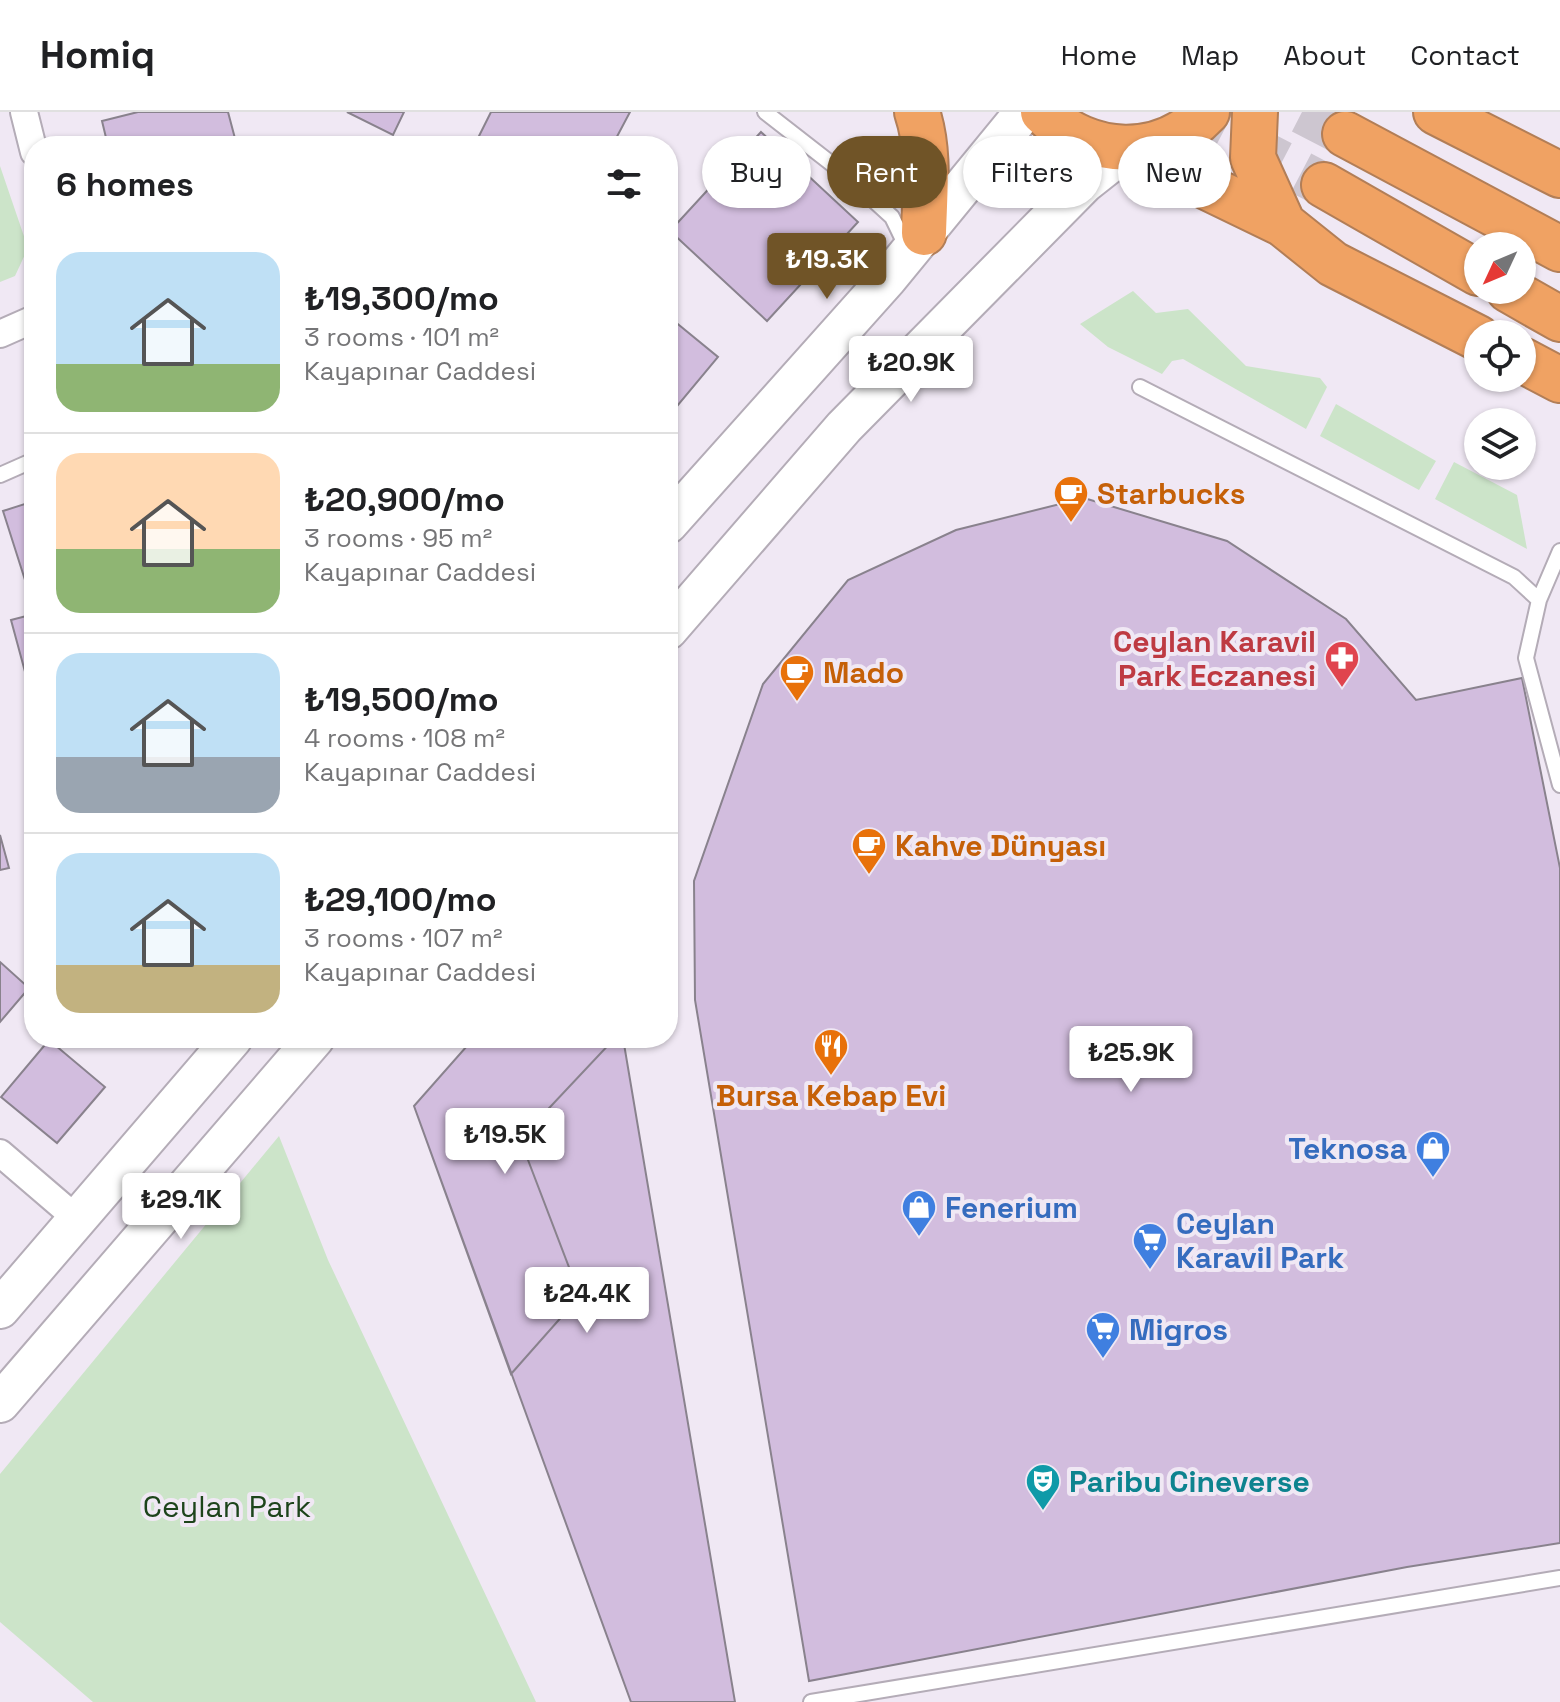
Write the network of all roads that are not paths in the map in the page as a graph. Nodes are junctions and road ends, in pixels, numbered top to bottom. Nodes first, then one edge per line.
1 (24, 112) edge
2 (765, 112) edge
3 (917, 112) edge
4 (1024, 112) edge
5 (1043, 112) edge
6 (1207, 112) edge
7 (1255, 112) edge
8 (1436, 112) edge
9 (1345, 134) tunnel mouth
10 (30, 136) edge
11 (1175, 136) edge
12 (1118, 148) edge
13 (1118, 157) edge
14 (1560, 175) edge
15 (1324, 185) tunnel mouth
16 (1231, 199) edge
17 (1283, 224) junction
18 (916, 242) junction
19 (1560, 249) edge
20 (1464, 265) edge
21 (1534, 304) edge
22 (1560, 319) edge
23 (24, 326) edge
24 (1464, 331) edge
25 (0, 334) edge
26 (1536, 367) edge
27 (1560, 380) edge
28 (1140, 387) dead end
29 (24, 464) edge
30 (0, 475) edge
31 (678, 513) edge
32 (1560, 551) edge
33 (1539, 600) junction
34 (678, 618) edge
35 (1560, 785) edge
36 (224, 1048) edge
37 (306, 1048) edge
38 (0, 1153) edge
39 (77, 1219) junction
40 (0, 1309) edge
41 (0, 1403) edge
42 (1560, 1578) edge
43 (811, 1702) edge

1 - 10 street
2 - 18 lane
3 - 18 highway
4 - 18 main road
5 - 12 highway
6 - 11 highway
7 - 17 highway
8 - 14 highway
9 - 19 highway
13 - 34 main road
15 - 20 highway
16 - 17 highway
17 - 24 highway
18 - 31 main road
21 - 22 highway
23 - 25 street
26 - 27 highway
28 - 33 lane
29 - 30 lane
32 - 33 lane
33 - 35 lane
36 - 39 main road
37 - 41 main road
38 - 39 street
39 - 40 main road
42 - 43 lane

